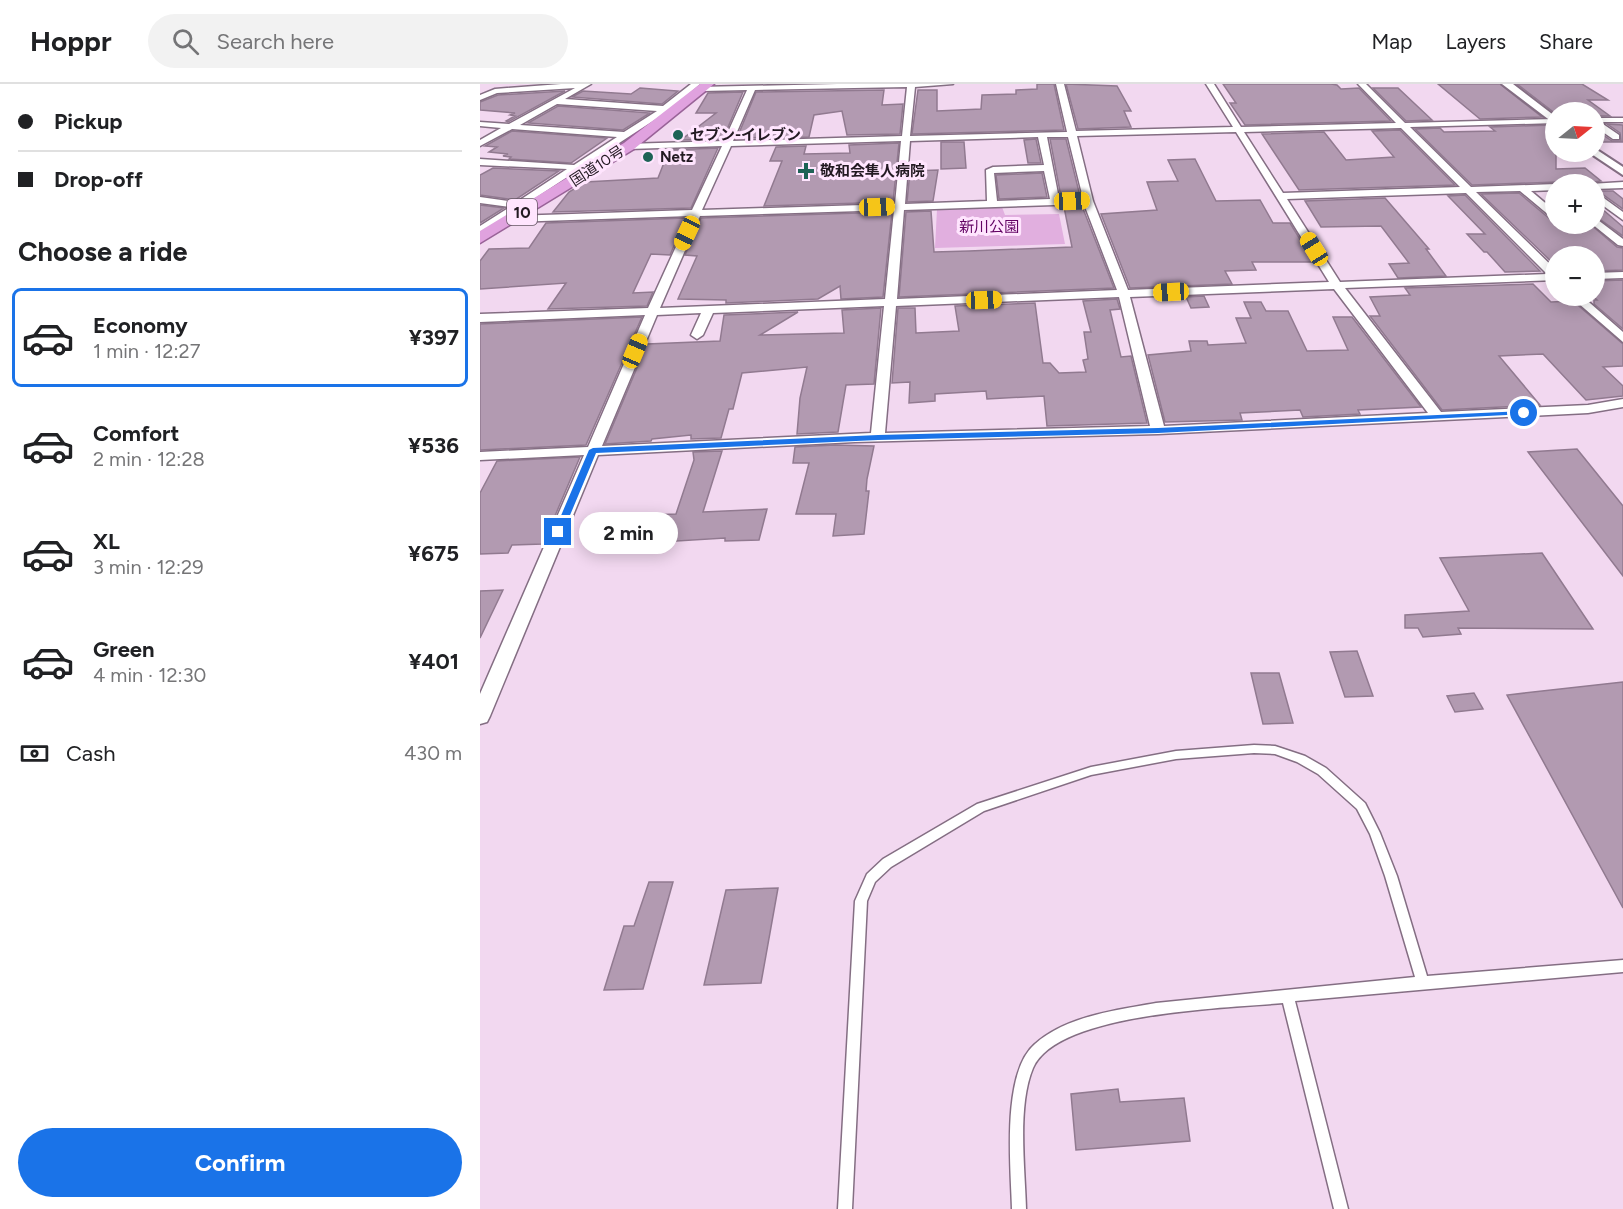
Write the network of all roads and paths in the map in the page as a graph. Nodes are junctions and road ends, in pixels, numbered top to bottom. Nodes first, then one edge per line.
1 (529, 84) edge
2 (587, 84) edge
3 (949, 84) edge
4 (1060, 84) edge
5 (1210, 84) edge
6 (1362, 84) edge
7 (1507, 84) edge
8 (911, 85) edge
9 (702, 86) edge
10 (752, 86) edge
11 (480, 88) edge
12 (480, 98) edge
13 (555, 101) junction
14 (665, 109) junction
15 (1545, 114) edge
16 (1623, 120) edge
17 (1605, 121) edge
18 (1545, 122) edge
19 (480, 124) edge
20 (1402, 125) junction
21 (509, 127) junction
22 (1239, 129) junction
23 (1605, 129) edge
24 (1042, 134) junction
25 (1072, 134) junction
26 (1616, 137) dead end
27 (906, 138) junction
28 (627, 140) junction
29 (728, 142) junction
30 (480, 143) edge
31 (1605, 159) edge
32 (480, 162) edge
33 (573, 167) junction
34 (1049, 168) junction
35 (1623, 172) edge
36 (1623, 185) edge
37 (561, 186) junction
38 (1605, 186) edge
39 (1545, 187) edge
40 (1522, 188) junction
41 (1468, 190) junction
42 (1281, 196) junction
43 (480, 200) edge
44 (1088, 201) junction
45 (1055, 202) junction
46 (1605, 203) edge
47 (992, 204) junction
48 (900, 207) junction
49 (1545, 208) edge
50 (514, 212) junction
51 (696, 213) junction
52 (1623, 217) edge
53 (1605, 229) edge
54 (480, 231) edge
55 (480, 238) edge
56 (1622, 243) edge
57 (1623, 275) edge
58 (1605, 276) edge
59 (1336, 285) junction
60 (1124, 294) junction
61 (891, 303) junction
62 (1587, 306) edge
63 (708, 310) junction
64 (652, 312) junction
65 (480, 318) edge
66 (697, 336) dead end
67 (1623, 338) edge
68 (1623, 403) edge
69 (1438, 417) junction
70 (1158, 430) junction
71 (878, 437) junction
72 (593, 450) junction
73 (480, 456) edge
74 (480, 716) edge
75 (1623, 966) edge
76 (1422, 981) junction
77 (1287, 996) junction
78 (845, 1209) edge
79 (1019, 1209) edge
80 (1341, 1209) edge

1 - 11 street
2 - 12 street
2 - 13 street
3 - 8 street
4 - 25 street
5 - 22 street
6 - 20 street
7 - 15 street
8 - 10 street
8 - 27 street
9 - 10 street
9 - 14 street
9 - 28 highway, 国道10号 / 10
10 - 29 street
13 - 14 street
13 - 21 street
14 - 28 street
16 - 17 street
18 - 20 street
19 - 21 street
20 - 22 street
20 - 41 street
21 - 28 street
21 - 30 street
22 - 25 street
22 - 42 street
23 - 26 street
24 - 25 street
24 - 27 street
24 - 34 street
25 - 44 street
27 - 29 street
27 - 48 street
28 - 29 street
28 - 33 street
28 - 37 highway, 国道10号 / 10
29 - 51 street
31 - 35 street
32 - 33 street
33 - 37 street
33 - 50 street
34 - 45 street
34 - 47 street
36 - 38 street
37 - 50 highway, 国道10号 / 10
39 - 40 street
40 - 41 street
40 - 49 street
41 - 42 street
41 - 59 street
42 - 59 street
43 - 50 street
44 - 45 street
44 - 60 street
45 - 47 street
46 - 52 street
47 - 48 street
48 - 51 street
48 - 61 street
50 - 51 street
50 - 54 street
50 - 55 highway, 国道10号 / 10
51 - 64 street
53 - 56 street
57 - 58 street
59 - 60 street
59 - 69 street
60 - 61 street
60 - 70 street
61 - 63 street
61 - 71 street
62 - 67 street
63 - 64 street
63 - 66 street
64 - 65 street
64 - 72 street
68 - 69 street
69 - 70 street
70 - 71 street
71 - 72 street
72 - 73 street
72 - 74 street
75 - 76 lane
76 - 77 lane
76 - 78 lane
77 - 79 lane
77 - 80 lane

